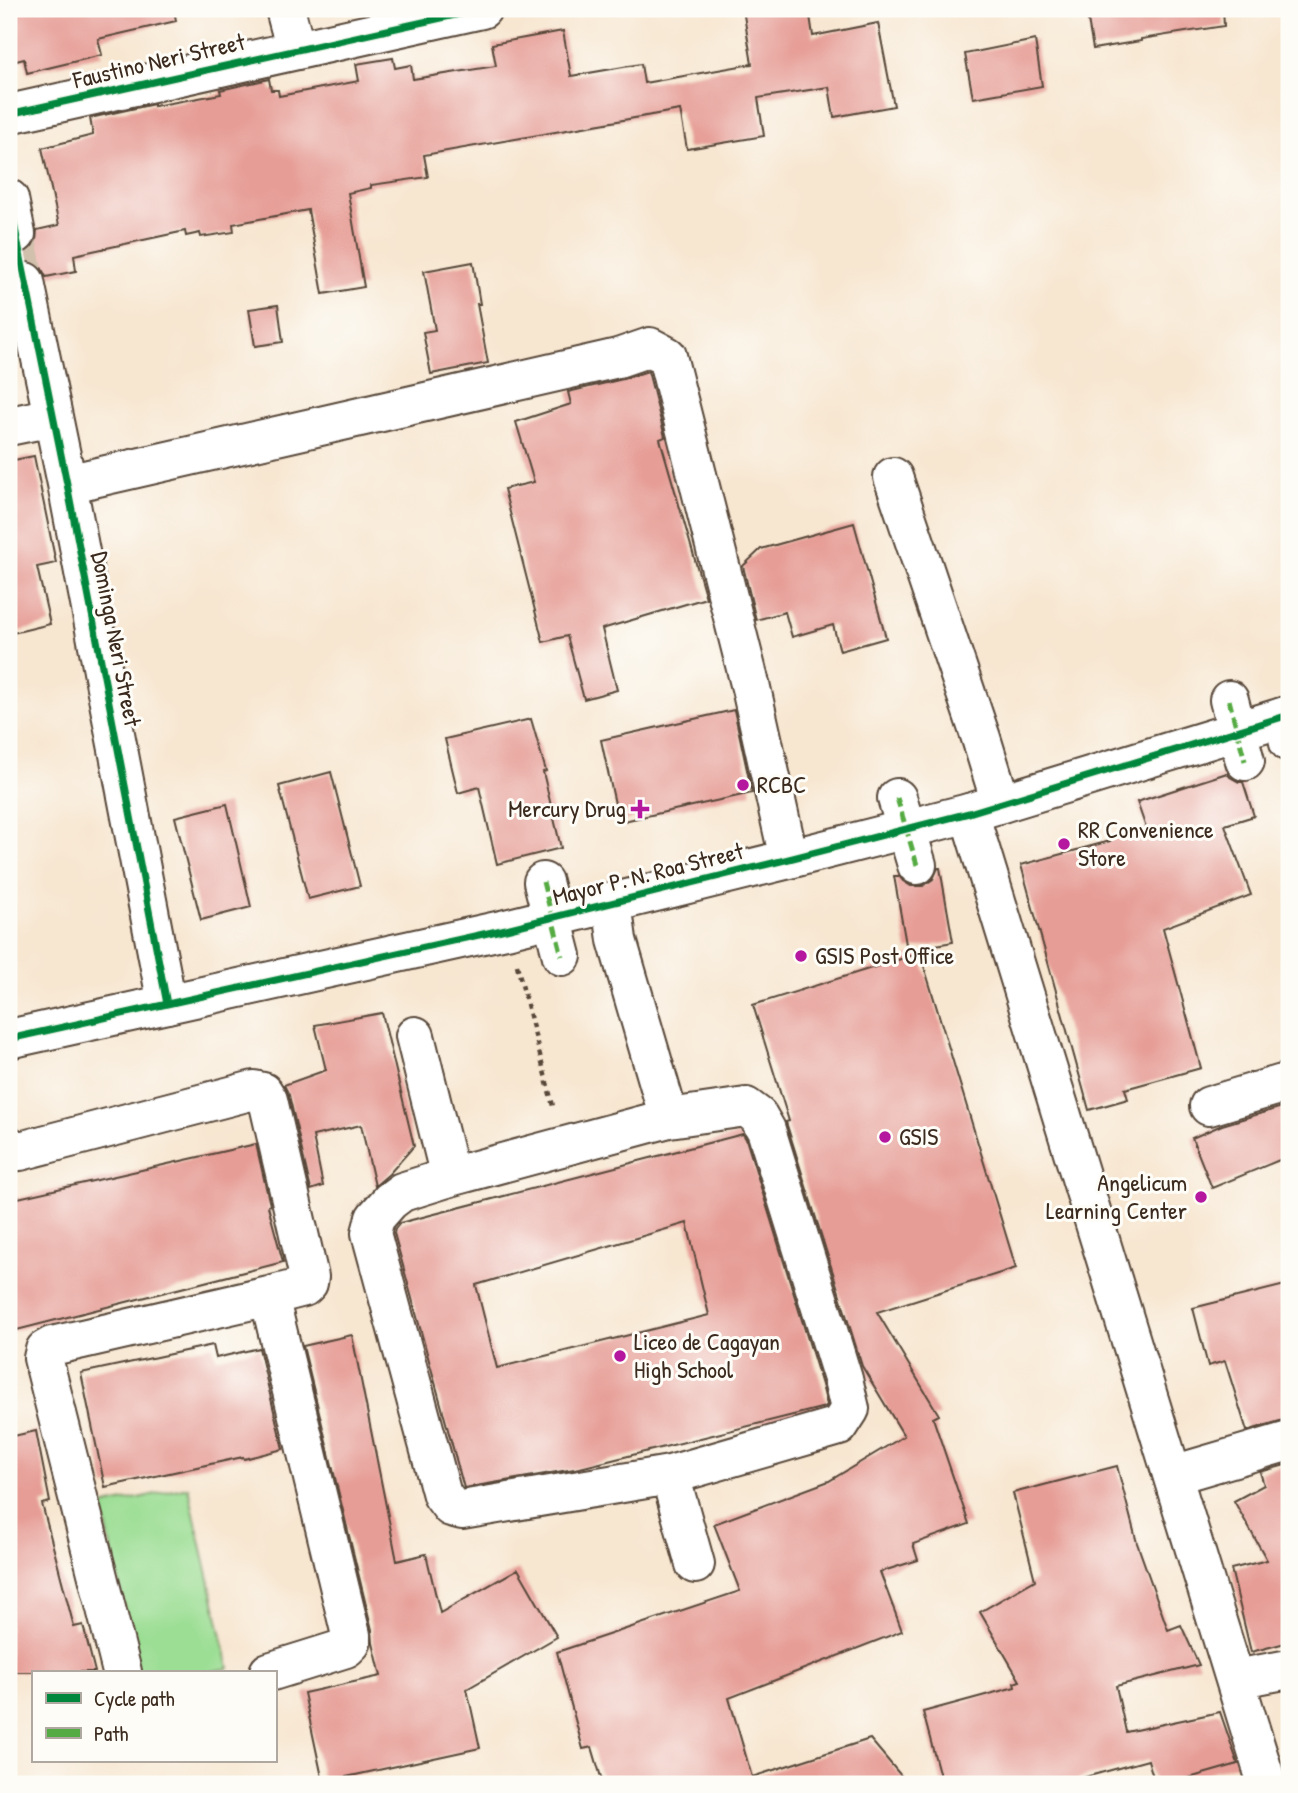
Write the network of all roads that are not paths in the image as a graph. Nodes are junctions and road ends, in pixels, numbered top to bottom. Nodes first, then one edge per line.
1 (285, 9) edge
2 (482, 9) edge
3 (296, 50) junction
4 (9, 114) edge
5 (25, 282) tunnel mouth
6 (54, 417) junction
7 (9, 426) edge
8 (893, 477) dead end
9 (67, 484) junction
10 (1287, 725) edge
11 (985, 808) junction
12 (901, 813) junction
13 (789, 859) junction
14 (917, 865) dead end
15 (543, 882) dead end
16 (612, 902) junction
17 (552, 918) junction
18 (562, 956) dead end
19 (167, 1004) junction
20 (415, 1036) dead end
21 (9, 1039) edge
22 (1289, 1082) edge
23 (1209, 1106) dead end
24 (669, 1118) junction
25 (9, 1146) edge
26 (450, 1177) junction
27 (269, 1296) junction
28 (1289, 1441) edge
29 (670, 1475) junction
30 (1173, 1475) junction
31 (695, 1564) dead end
32 (1289, 1669) edge
33 (122, 1671) edge
34 (272, 1671) edge
35 (1236, 1678) junction
36 (1267, 1784) edge

1 - 3 street
2 - 3 street, Faustino Neri Street
3 - 4 street, Faustino Neri Street
5 - 6 street, Dominga Neri Street
6 - 7 street
6 - 9 street, Dominga Neri Street
8 - 11 street
9 - 13 street
9 - 19 street, Dominga Neri Street
10 - 11 street, Mayor P. N. Roa Street
11 - 12 street, Mayor P. N. Roa Street
11 - 30 street
12 - 13 street, Mayor P. N. Roa Street
12 - 14 street
13 - 16 street, Mayor P. N. Roa Street
15 - 17 street
16 - 17 street, Mayor P. N. Roa Street
16 - 24 street
17 - 18 street
17 - 19 street, Mayor P. N. Roa Street
19 - 21 street, Mayor P. N. Roa Street
20 - 26 street
22 - 23 street
24 - 26 street
24 - 29 street
25 - 27 street
26 - 29 street
27 - 33 street
27 - 34 street
28 - 30 street
29 - 31 street
30 - 35 street
32 - 35 street
35 - 36 street

